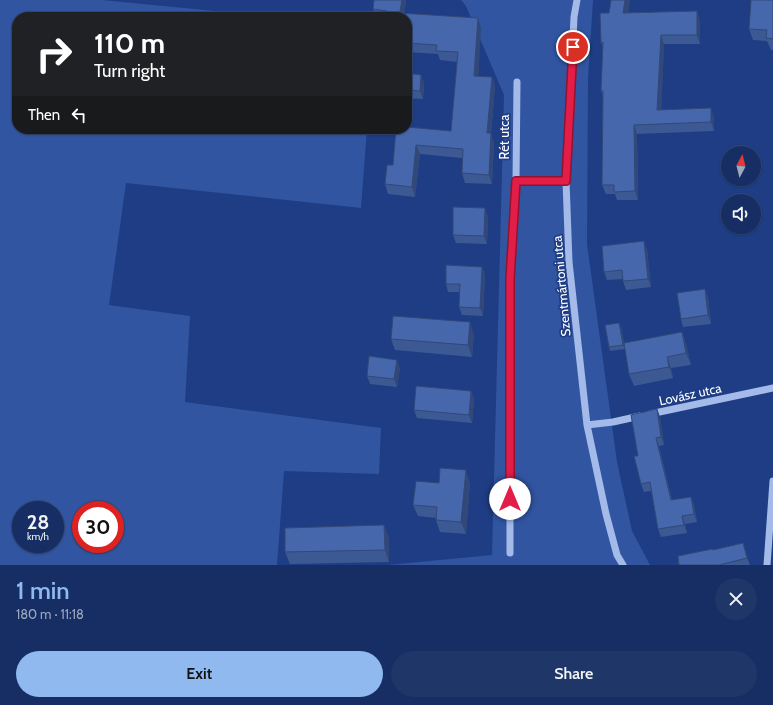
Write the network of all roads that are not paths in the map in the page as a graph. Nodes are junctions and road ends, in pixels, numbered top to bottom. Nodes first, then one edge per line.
1 (577, 0) edge
2 (517, 82) dead end
3 (516, 181) junction
4 (566, 181) junction
5 (773, 388) edge
6 (587, 425) junction
7 (773, 481) edge
8 (510, 553) dead end
9 (623, 565) edge
10 (767, 565) edge

1 - 4 street, Szentmártoni utca
2 - 3 street, Rét utca
3 - 4 street
3 - 8 street, Rét utca
4 - 6 street, Szentmártoni utca
5 - 6 street, Lovász utca
6 - 9 street, Szentmártoni utca
7 - 10 street

